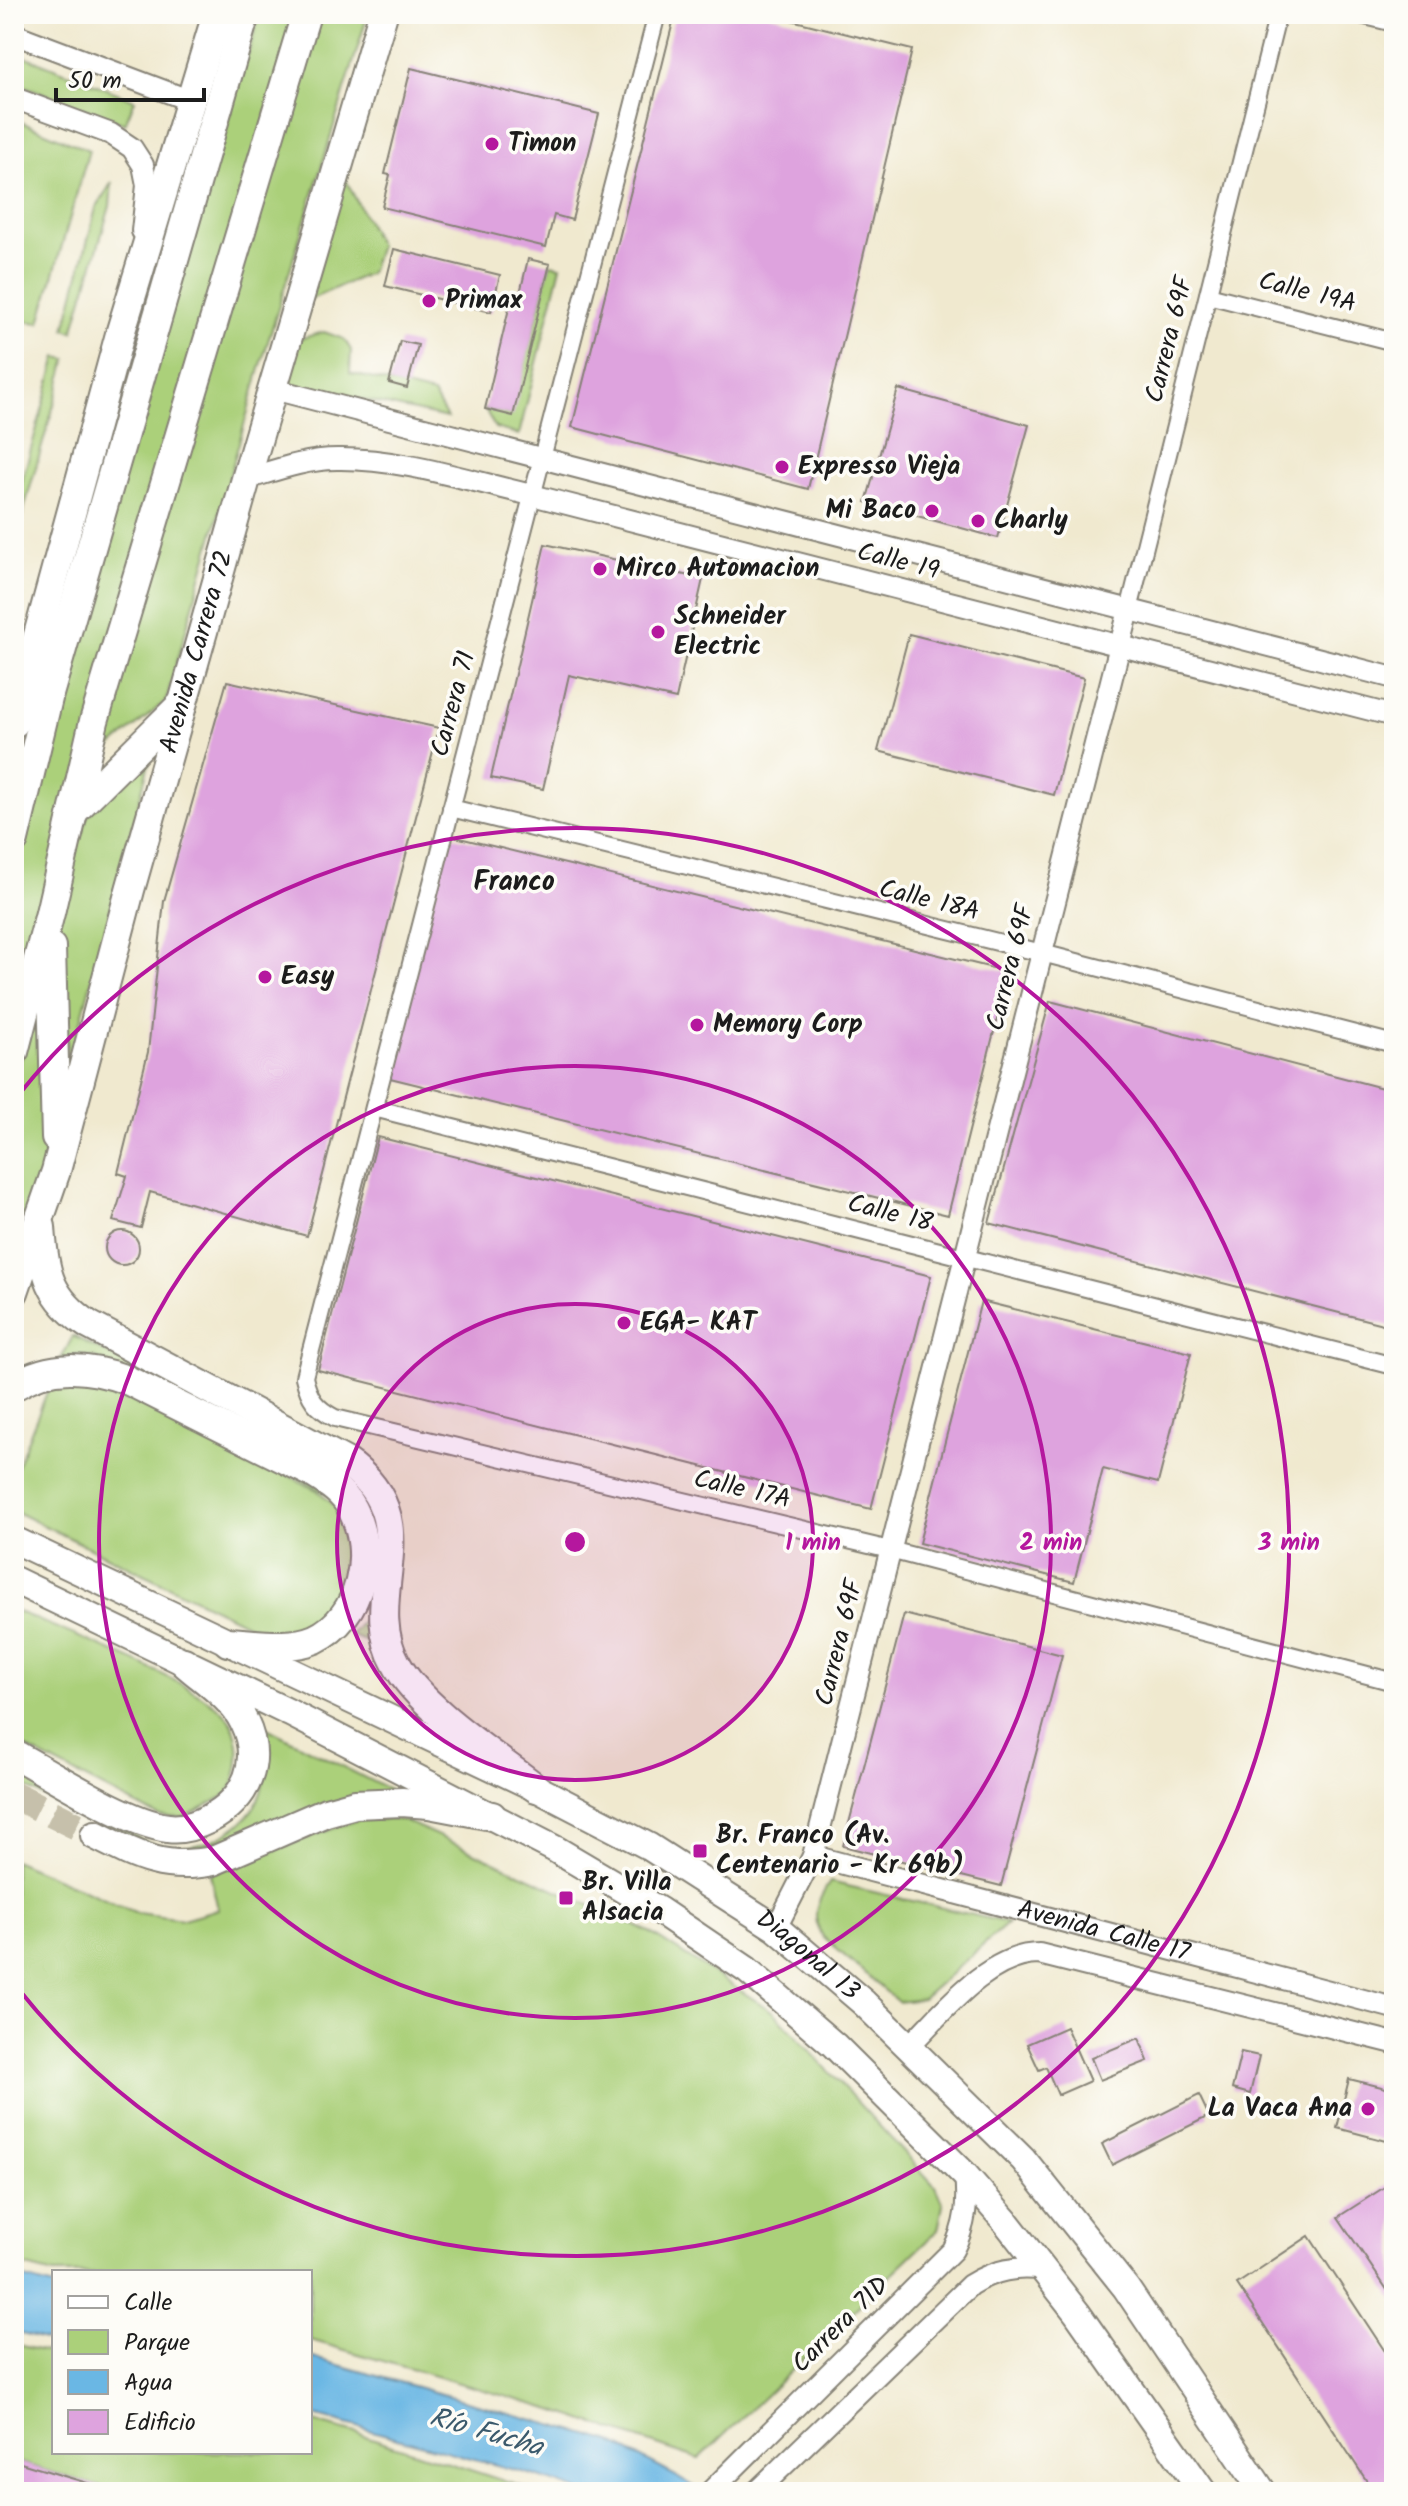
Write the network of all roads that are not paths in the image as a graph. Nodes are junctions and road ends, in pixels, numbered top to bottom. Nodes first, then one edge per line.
1 (217, 14) edge
2 (245, 14) edge
3 (306, 14) edge
4 (383, 14) edge
5 (657, 14) edge
6 (1278, 14) edge
7 (1357, 14) edge
8 (1394, 23) edge
9 (14, 34) edge
10 (14, 98) edge
11 (191, 101) junction
12 (206, 150) junction
13 (159, 211) junction
14 (145, 257) junction
15 (1208, 295) junction
16 (1394, 342) edge
17 (273, 389) junction
18 (542, 458) junction
19 (246, 479) junction
20 (532, 495) junction
21 (1129, 610) junction
22 (1120, 645) junction
23 (1394, 678) edge
24 (184, 703) junction
25 (1394, 716) edge
26 (14, 723) edge
27 (14, 763) edge
28 (451, 808) junction
29 (74, 812) junction
30 (16, 832) edge
31 (50, 913) junction
32 (1042, 953) junction
33 (1394, 1044) edge
34 (14, 1052) edge
35 (374, 1108) junction
36 (56, 1171) junction
37 (41, 1217) junction
38 (965, 1257) junction
39 (14, 1292) edge
40 (1394, 1366) edge
41 (14, 1386) edge
42 (313, 1404) joint
43 (14, 1540) edge
44 (890, 1550) junction
45 (14, 1580) edge
46 (228, 1642) junction
47 (177, 1658) junction
48 (1394, 1682) edge
49 (14, 1754) edge
50 (536, 1788) junction
51 (492, 1816) junction
52 (95, 1835) tunnel mouth
53 (813, 1856) junction
54 (776, 1928) junction
55 (1394, 2008) edge
56 (1394, 2043) edge
57 (909, 2046) junction
58 (965, 2175) junction
59 (1044, 2270) junction
60 (710, 2492) edge
61 (756, 2492) edge
62 (1203, 2492) edge
63 (1263, 2492) edge

1 - 11 highway
2 - 12 highway
3 - 29 highway
4 - 17 highway, Avenida Carrera 72
5 - 18 street, Carrera 71
6 - 15 street, Carrera 69F
7 - 8 street
9 - 11 street
10 - 14 street
11 - 13 highway
12 - 13 highway
12 - 30 highway
13 - 14 highway
14 - 26 highway
15 - 16 street, Calle 19A
15 - 21 street, Carrera 69F
17 - 18 street, Calle 19
17 - 19 highway, Avenida Carrera 72
18 - 20 street, Carrera 71
18 - 21 street, Calle 19
19 - 20 street, Calle 19
19 - 24 highway, Avenida Carrera 72
20 - 22 street, Calle 19
20 - 28 street, Carrera 71
21 - 22 street, Carrera 69F
21 - 23 street, Calle 19
22 - 25 street, Calle 19
22 - 32 street, Carrera 69F
24 - 29 highway
24 - 36 highway, Avenida Carrera 72
27 - 30 highway
28 - 32 street, Calle 18A
28 - 35 street, Carrera 71
29 - 31 highway
31 - 34 highway
31 - 36 highway
32 - 33 street, Calle 18A
32 - 38 street, Carrera 69F
35 - 38 street, Calle 18
35 - 42 street, Carrera 71
36 - 37 highway, Avenida Carrera 72
37 - 39 highway, Avenida Carrera 72
37 - 50 highway
38 - 40 street, Calle 18
38 - 44 street, Carrera 69F
41 - 46 highway
42 - 44 street, Calle 17A
43 - 46 main road, Diagonal 13
44 - 48 street, Calle 17A
44 - 53 street, Carrera 69F
45 - 47 main road
46 - 50 main road, Diagonal 13
47 - 49 highway
47 - 51 main road, Diagonal 13
50 - 54 main road, Diagonal 13
51 - 52 highway
51 - 58 main road, Diagonal 13
53 - 54 street, Carrera 69F
53 - 55 street, Avenida Calle 17
54 - 57 main road, Diagonal 13
56 - 57 street, Avenida Calle 17
57 - 63 main road, Diagonal 13
58 - 59 main road, Diagonal 13
58 - 60 street, Carrera 71D
59 - 61 street
59 - 62 main road, Diagonal 13

